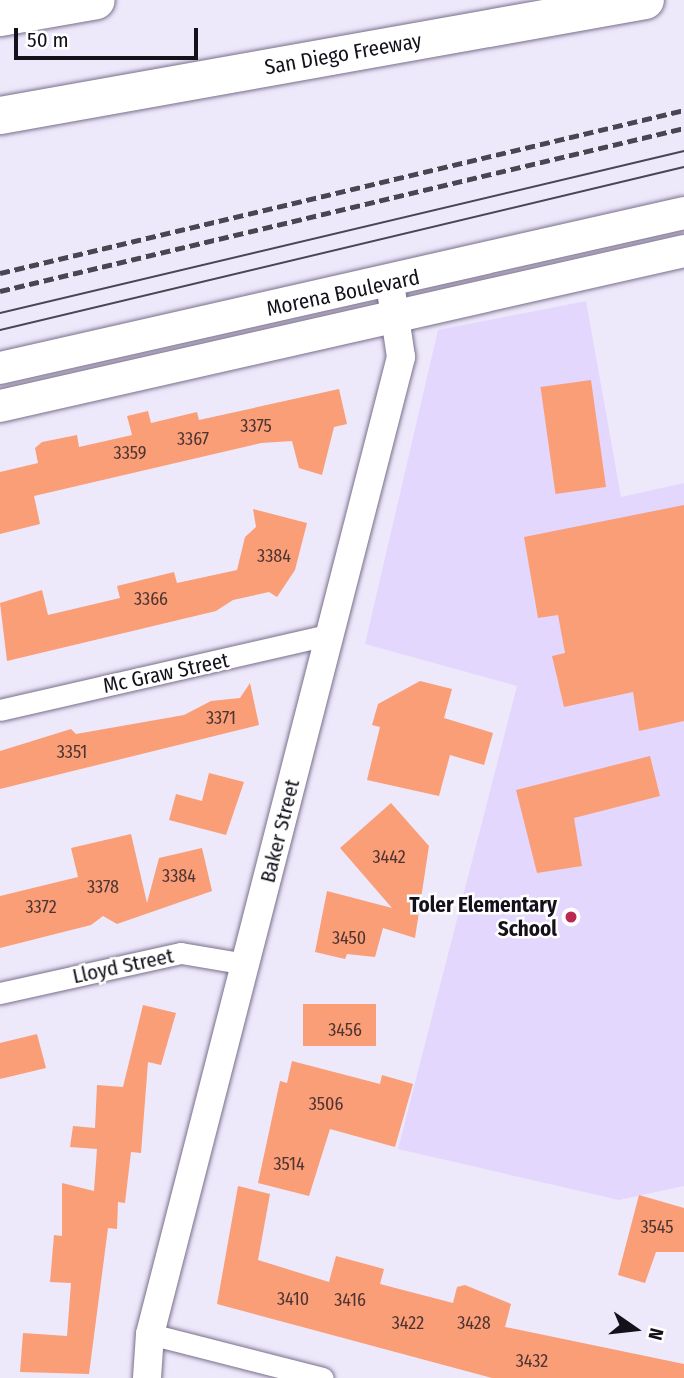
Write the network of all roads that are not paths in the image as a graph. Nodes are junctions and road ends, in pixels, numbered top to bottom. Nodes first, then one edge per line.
1 (96, 0) edge
2 (645, 0) edge
3 (0, 17) edge
4 (0, 114) edge
5 (684, 213) edge
6 (684, 251) edge
7 (390, 283) junction
8 (398, 319) junction
9 (0, 368) edge
10 (0, 405) edge
11 (331, 634) junction
12 (0, 709) edge
13 (246, 964) junction
14 (0, 993) edge
15 (150, 1334) junction
16 (147, 1378) edge
17 (321, 1378) edge

1 - 3 highway
2 - 4 highway, San Diego Freeway
5 - 7 main road, Morena Boulevard
6 - 8 main road, Morena Boulevard
7 - 8 street, Baker Street
7 - 9 main road, Morena Boulevard
8 - 10 main road, Morena Boulevard
8 - 11 street, Baker Street
11 - 12 street, Mc Graw Street
11 - 13 street, Baker Street
13 - 14 street, Lloyd Street
13 - 15 street, Baker Street
15 - 16 street, Baker Street
15 - 17 street

